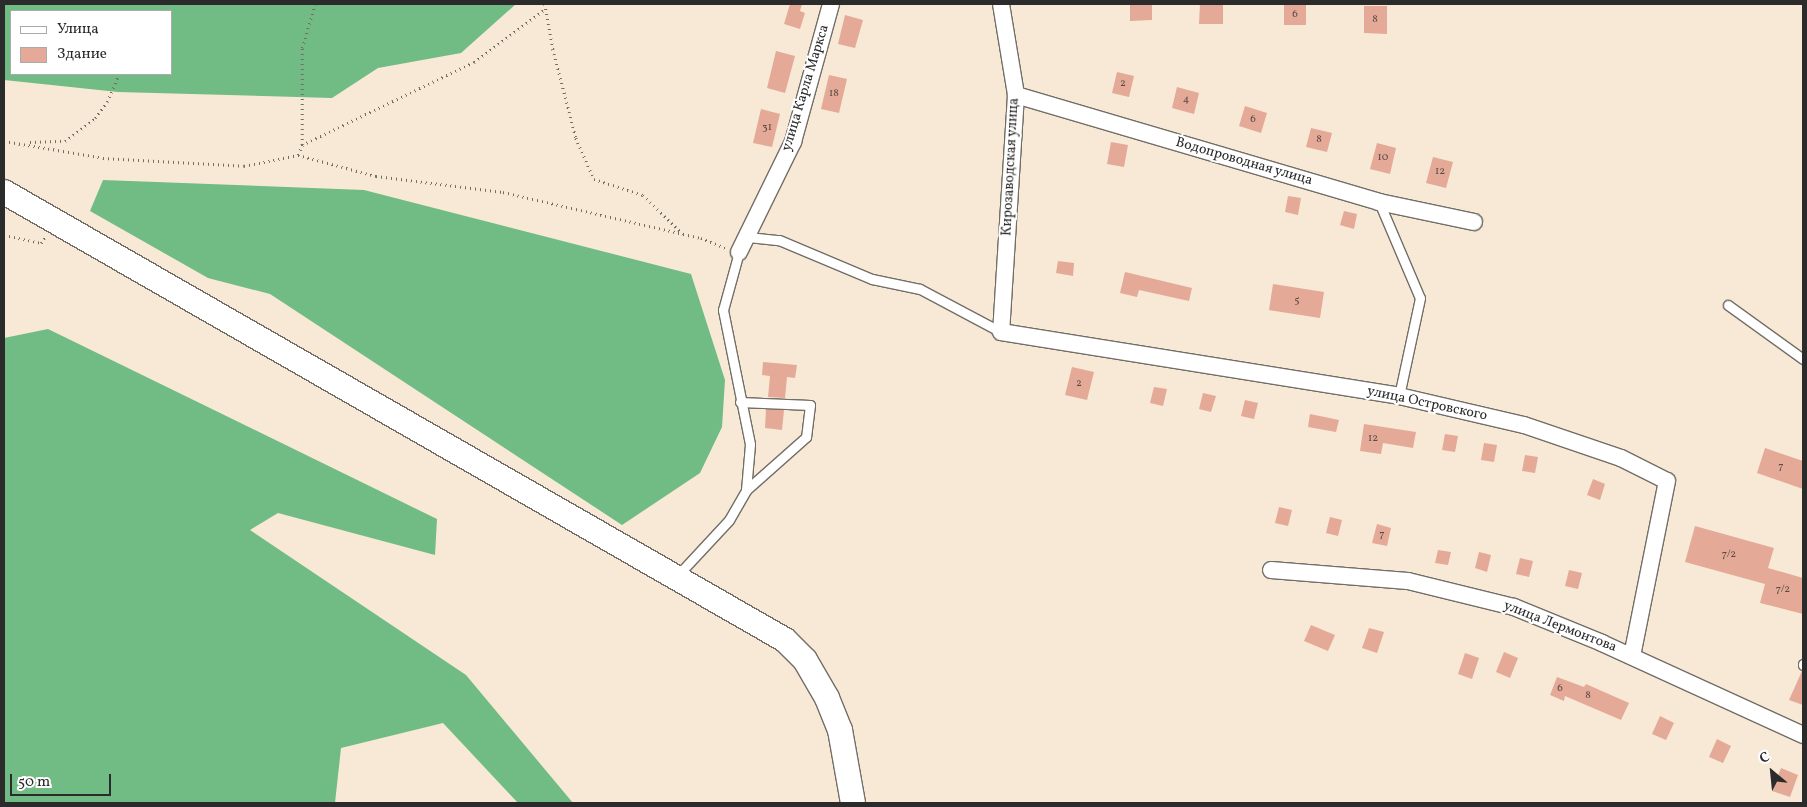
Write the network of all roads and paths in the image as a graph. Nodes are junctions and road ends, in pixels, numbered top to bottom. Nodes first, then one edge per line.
1 (315, 4) edge
2 (545, 4) edge
3 (831, 4) edge
4 (1001, 4) edge
5 (545, 9) junction
6 (118, 75) edge
7 (1016, 95) junction
8 (4, 141) edge
9 (23, 143) junction
10 (302, 145) junction
11 (298, 155) junction
12 (4, 192) edge
13 (1379, 202) junction
14 (55, 222) junction
15 (1474, 222) dead end
16 (4, 235) edge
17 (684, 235) junction
18 (748, 236) junction
19 (739, 252) junction
20 (1728, 305) dead end
21 (1001, 332) junction
22 (1803, 359) edge
23 (1399, 396) junction
24 (740, 402) junction
25 (746, 490) junction
26 (1271, 570) dead end
27 (675, 578) junction
28 (1632, 656) junction
29 (1803, 735) edge
30 (853, 803) edge

1 - 10 path
2 - 5 path
3 - 18 street, улица Карла Маркса
4 - 7 street, Кирозаводская улица
5 - 10 path
5 - 17 path
6 - 9 path
7 - 13 street, Водопроводная улица
7 - 21 street, Кирозаводская улица
8 - 9 path
9 - 11 path
10 - 11 path
11 - 17 path
12 - 14 main road
13 - 15 street, Водопроводная улица
13 - 23 lane
14 - 16 path
14 - 27 main road
17 - 19 path
18 - 19 street, улица Карла Маркса
18 - 21 lane
19 - 24 lane
20 - 22 lane
21 - 23 street, улица Островского
23 - 28 street, улица Островского
24 - 25 lane
24 - 25 lane
25 - 27 lane
26 - 28 street, улица Лермонтова
27 - 30 main road
28 - 29 street, улица Лермонтова

